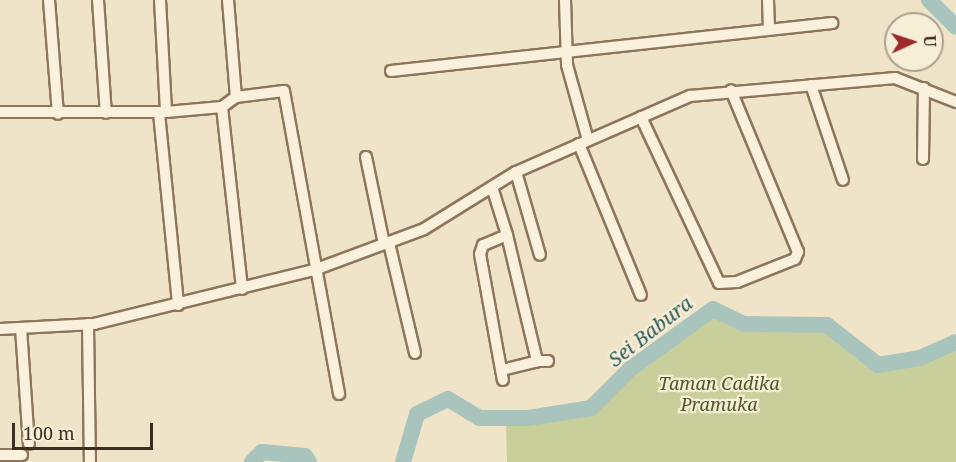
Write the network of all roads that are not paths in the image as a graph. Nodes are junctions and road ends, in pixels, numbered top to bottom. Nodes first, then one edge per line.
1 (49, 0) edge
2 (98, 0) edge
3 (160, 0) edge
4 (228, 0) edge
5 (565, 0) edge
6 (768, 0) edge
7 (832, 23) dead end
8 (769, 29) junction
9 (566, 54) junction
10 (391, 71) dead end
11 (811, 85) junction
12 (924, 88) junction
13 (731, 90) junction
14 (236, 97) junction
15 (956, 102) edge
16 (222, 107) junction
17 (0, 112) edge
18 (163, 112) junction
19 (106, 113) junction
20 (58, 114) junction
21 (641, 117) junction
22 (583, 142) junction
23 (366, 157) dead end
24 (923, 159) dead end
25 (516, 172) junction
26 (843, 180) dead end
27 (492, 187) junction
28 (507, 235) junction
29 (387, 244) junction
30 (540, 255) dead end
31 (315, 270) junction
32 (242, 290) junction
33 (642, 295) dead end
34 (178, 305) junction
35 (88, 324) junction
36 (21, 328) junction
37 (0, 329) edge
38 (415, 353) dead end
39 (339, 394) dead end
40 (29, 444) dead end
41 (0, 455) edge
42 (22, 455) dead end
43 (90, 462) edge

1 - 20 street
2 - 19 street
3 - 18 street
4 - 14 street
5 - 9 street
6 - 8 street
7 - 8 street
8 - 9 street
9 - 10 street
9 - 22 street
11 - 12 street
11 - 13 street
11 - 26 street
12 - 15 street
12 - 24 street
13 - 21 street
13 - 21 street
14 - 16 street
14 - 31 street
16 - 18 street
16 - 32 street
17 - 20 street
18 - 19 street
18 - 34 street
19 - 20 street
21 - 22 street
22 - 25 street
22 - 33 street
23 - 29 street
25 - 27 street
25 - 30 street
27 - 28 street
27 - 29 street
28 - 28 street
29 - 31 street
29 - 38 street
31 - 32 street
31 - 39 street
32 - 34 street
34 - 35 street
35 - 36 street
35 - 43 street
36 - 37 street
36 - 40 street
41 - 42 street

